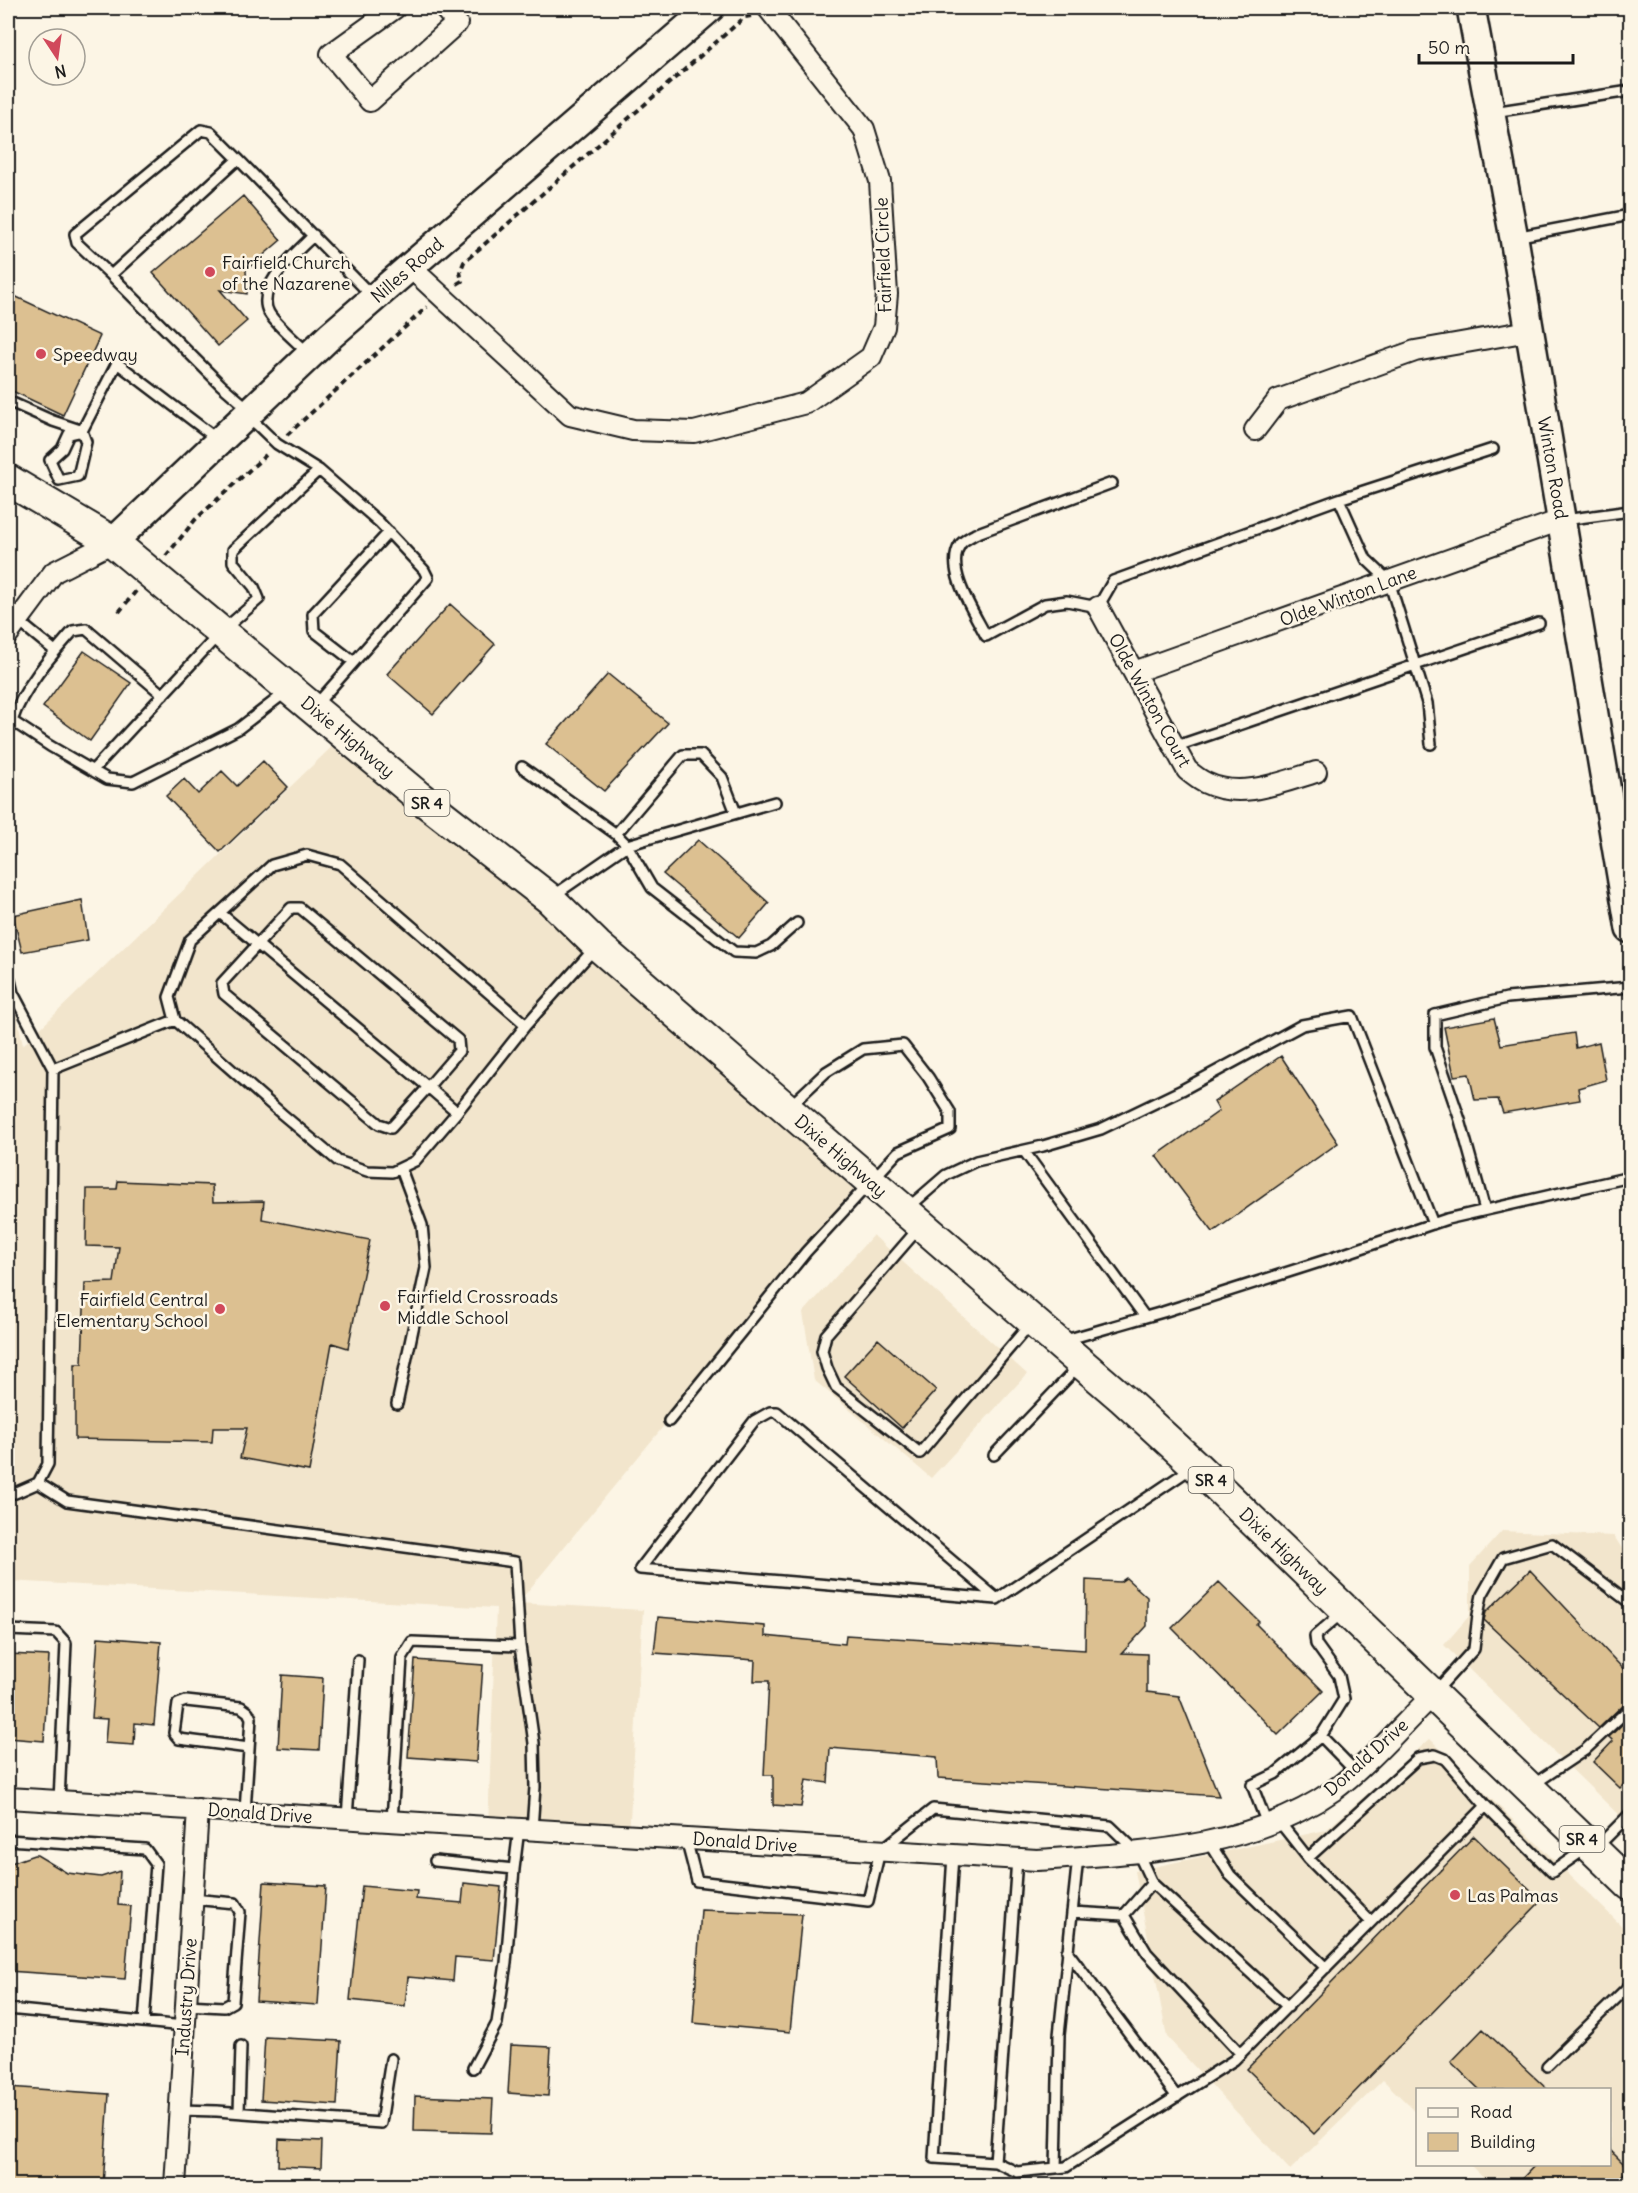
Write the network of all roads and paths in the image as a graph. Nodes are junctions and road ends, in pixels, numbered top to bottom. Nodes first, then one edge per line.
1 (395, 8) edge
2 (444, 8) edge
3 (710, 8) edge
4 (1472, 8) edge
5 (762, 11) edge
6 (1630, 92) edge
7 (1491, 112) junction
8 (238, 159) junction
9 (1630, 215) edge
10 (314, 235) junction
11 (1514, 238) junction
12 (410, 267) junction
13 (111, 275) junction
14 (462, 281) dead end
15 (374, 298) junction
16 (432, 302) dead end
17 (1529, 331) junction
18 (310, 355) junction
19 (8, 401) edge
20 (248, 413) junction
21 (1255, 430) dead end
22 (82, 431) junction
23 (219, 440) junction
24 (278, 444) junction
25 (1493, 449) dead end
26 (319, 470) junction
27 (8, 480) edge
28 (1112, 483) dead end
29 (51, 491) junction
30 (1339, 499) junction
31 (1630, 511) edge
32 (1561, 520) junction
33 (187, 530) dead end
34 (389, 532) junction
35 (113, 542) junction
36 (1389, 581) junction
37 (1098, 607) junction
38 (1539, 623) dead end
39 (12, 627) edge
40 (221, 632) junction
41 (55, 651) junction
42 (354, 662) junction
43 (1416, 665) junction
44 (1134, 672) junction
45 (290, 689) junction
46 (163, 695) junction
47 (313, 708) junction
48 (10, 722) edge
49 (1431, 744) dead end
50 (1174, 747) junction
51 (522, 767) dead end
52 (93, 770) junction
53 (1316, 772) dead end
54 (775, 802) dead end
55 (736, 813) junction
56 (616, 834) junction
57 (627, 845) junction
58 (550, 899) junction
59 (219, 913) junction
60 (796, 923) dead end
61 (1630, 930) edge
62 (258, 944) junction
63 (597, 945) junction
64 (8, 972) edge
65 (1630, 987) edge
66 (175, 1020) junction
67 (526, 1025) junction
68 (53, 1069) junction
69 (428, 1087) junction
70 (787, 1109) junction
71 (457, 1112) junction
72 (1024, 1151) junction
73 (400, 1169) junction
74 (1630, 1177) edge
75 (870, 1181) junction
76 (1485, 1210) junction
77 (913, 1218) junction
78 (1433, 1224) junction
79 (1145, 1317) junction
80 (1033, 1321) junction
81 (1058, 1342) junction
82 (1082, 1363) junction
83 (397, 1404) dead end
84 (669, 1421) dead end
85 (994, 1455) dead end
86 (1196, 1465) junction
87 (38, 1483) junction
88 (8, 1491) edge
89 (997, 1599) junction
90 (1630, 1603) edge
91 (1345, 1610) junction
92 (8, 1630) edge
93 (520, 1646) junction
94 (358, 1660) dead end
95 (1432, 1695) junction
96 (1630, 1708) edge
97 (1321, 1736) junction
98 (249, 1748) junction
99 (1355, 1771) junction
100 (1529, 1788) junction
101 (8, 1798) edge
102 (59, 1801) junction
103 (1486, 1806) junction
104 (198, 1809) junction
105 (245, 1812) junction
106 (1630, 1814) edge
107 (347, 1818) junction
108 (392, 1821) junction
109 (1273, 1822) junction
110 (526, 1829) junction
111 (686, 1839) junction
112 (8, 1840) edge
113 (1208, 1840) junction
114 (1592, 1848) junction
115 (880, 1851) junction
116 (1138, 1853) junction
117 (953, 1855) junction
118 (1078, 1857) junction
119 (1308, 1858) junction
120 (1017, 1859) junction
121 (435, 1861) dead end
122 (514, 1869) junction
123 (1152, 1883) junction
124 (1630, 1885) edge
125 (192, 1899) junction
126 (1071, 1912) junction
127 (1124, 1915) junction
128 (1371, 1922) junction
129 (1067, 1951) junction
130 (1326, 1968) junction
131 (1630, 1985) edge
132 (186, 2005) junction
133 (1288, 2007) junction
134 (8, 2009) edge
135 (144, 2022) junction
136 (184, 2026) junction
137 (241, 2046) dead end
138 (1240, 2054) junction
139 (390, 2060) dead end
140 (1547, 2066) dead end
141 (473, 2068) dead end
142 (1177, 2097) junction
143 (179, 2110) junction
144 (239, 2112) junction
145 (995, 2162) junction
146 (1056, 2168) junction
147 (175, 2186) edge

1 - 2 street
3 - 12 street, Nilles Road
4 - 7 street, Winton Road
5 - 12 street, Fairfield Circle
5 - 14 path
6 - 7 lane
7 - 11 street, Winton Road
8 - 10 lane
8 - 13 lane
8 - 13 lane
9 - 11 lane
10 - 15 lane
10 - 18 lane
11 - 17 street, Winton Road
12 - 15 street, Nilles Road
13 - 20 lane
15 - 18 street, Nilles Road
16 - 24 path
17 - 21 street
17 - 32 street, Winton Road
18 - 20 street, Nilles Road
19 - 22 lane
20 - 23 street, Nilles Road
20 - 24 lane
22 - 23 lane
22 - 29 lane
22 - 29 lane
23 - 35 street, Nilles Road
24 - 26 lane
24 - 33 path
25 - 30 lane
26 - 34 lane
26 - 40 lane
27 - 29 main road, Dixie Highway / SR 4
28 - 37 lane
29 - 35 main road, Dixie Highway / SR 4
30 - 36 lane
30 - 37 lane
31 - 32 lane
32 - 36 street, Olde Winton Lane
32 - 61 street, Winton Road
34 - 42 lane
34 - 42 lane
35 - 39 street
35 - 40 main road, Dixie Highway / SR 4
36 - 43 lane
36 - 44 street, Olde Winton Lane
37 - 44 street, Olde Winton Court
38 - 43 lane
39 - 41 lane
40 - 45 main road, Dixie Highway / SR 4
40 - 46 lane
41 - 46 lane
41 - 48 lane
42 - 47 lane
43 - 49 lane
43 - 50 lane
44 - 50 street, Olde Winton Court
45 - 47 main road, Dixie Highway / SR 4
45 - 52 lane
46 - 52 lane
47 - 58 main road, Dixie Highway / SR 4
48 - 52 lane
50 - 53 street, Olde Winton Court
51 - 56 lane
54 - 55 lane
55 - 56 lane
55 - 57 lane
56 - 57 lane
57 - 58 lane
57 - 60 lane
58 - 63 main road, Dixie Highway / SR 4
59 - 62 lane
59 - 66 lane
59 - 67 lane
62 - 69 lane
62 - 69 lane
62 - 69 lane
63 - 67 lane
63 - 70 main road, Dixie Highway / SR 4
64 - 68 lane
65 - 76 lane
66 - 68 lane
66 - 73 lane
67 - 71 lane
68 - 87 lane
69 - 71 lane
70 - 75 main road, Dixie Highway / SR 4
70 - 75 lane
71 - 73 lane
72 - 77 lane
72 - 78 lane
72 - 79 lane
73 - 83 lane
74 - 76 lane
75 - 77 main road, Dixie Highway / SR 4
75 - 84 lane
76 - 78 lane
77 - 80 main road, Dixie Highway / SR 4
77 - 80 lane
78 - 79 lane
79 - 81 lane
80 - 81 main road, Dixie Highway / SR 4
81 - 82 main road, Dixie Highway / SR 4
82 - 85 lane
82 - 86 main road, Dixie Highway / SR 4
86 - 89 lane
86 - 91 main road, Dixie Highway / SR 4
87 - 88 lane
87 - 93 lane
89 - 89 lane
90 - 95 lane
91 - 95 main road, Dixie Highway / SR 4
91 - 97 lane
92 - 102 lane
93 - 108 lane
93 - 110 lane
94 - 107 lane
95 - 99 street, Donald Drive
95 - 100 main road, Dixie Highway / SR 4
96 - 100 lane
97 - 99 lane
97 - 109 lane
98 - 98 lane
98 - 105 lane
99 - 109 street, Donald Drive
100 - 114 main road, Dixie Highway / SR 4
101 - 102 street, Donald Drive
102 - 104 street, Donald Drive
103 - 114 lane
103 - 119 lane
103 - 128 lane
104 - 105 street, Donald Drive
104 - 125 street, Industry Drive
105 - 107 street, Donald Drive
106 - 114 lane
107 - 108 street, Donald Drive
108 - 110 street, Donald Drive
109 - 113 street, Donald Drive
109 - 119 lane
110 - 111 street, Donald Drive
110 - 122 lane
111 - 115 street, Donald Drive
111 - 115 lane
112 - 135 lane
113 - 116 street, Donald Drive
113 - 130 lane
114 - 124 main road, Dixie Highway / SR 4
115 - 116 lane
115 - 117 street, Donald Drive
116 - 118 street, Donald Drive
116 - 123 lane
117 - 120 street, Donald Drive
117 - 145 lane
118 - 120 street, Donald Drive
118 - 126 lane
119 - 128 lane
120 - 145 lane
121 - 122 lane
122 - 141 lane
123 - 127 lane
123 - 133 lane
125 - 132 street, Industry Drive
125 - 132 lane
126 - 127 lane
126 - 129 lane
127 - 138 lane
128 - 130 lane
129 - 142 lane
129 - 146 lane
130 - 133 lane
131 - 140 lane
132 - 136 street, Industry Drive
133 - 138 lane
134 - 135 lane
135 - 136 lane
136 - 143 street, Industry Drive
137 - 144 lane
138 - 142 lane
139 - 144 lane
142 - 146 lane
143 - 144 lane
143 - 147 street, Industry Drive
145 - 146 lane

